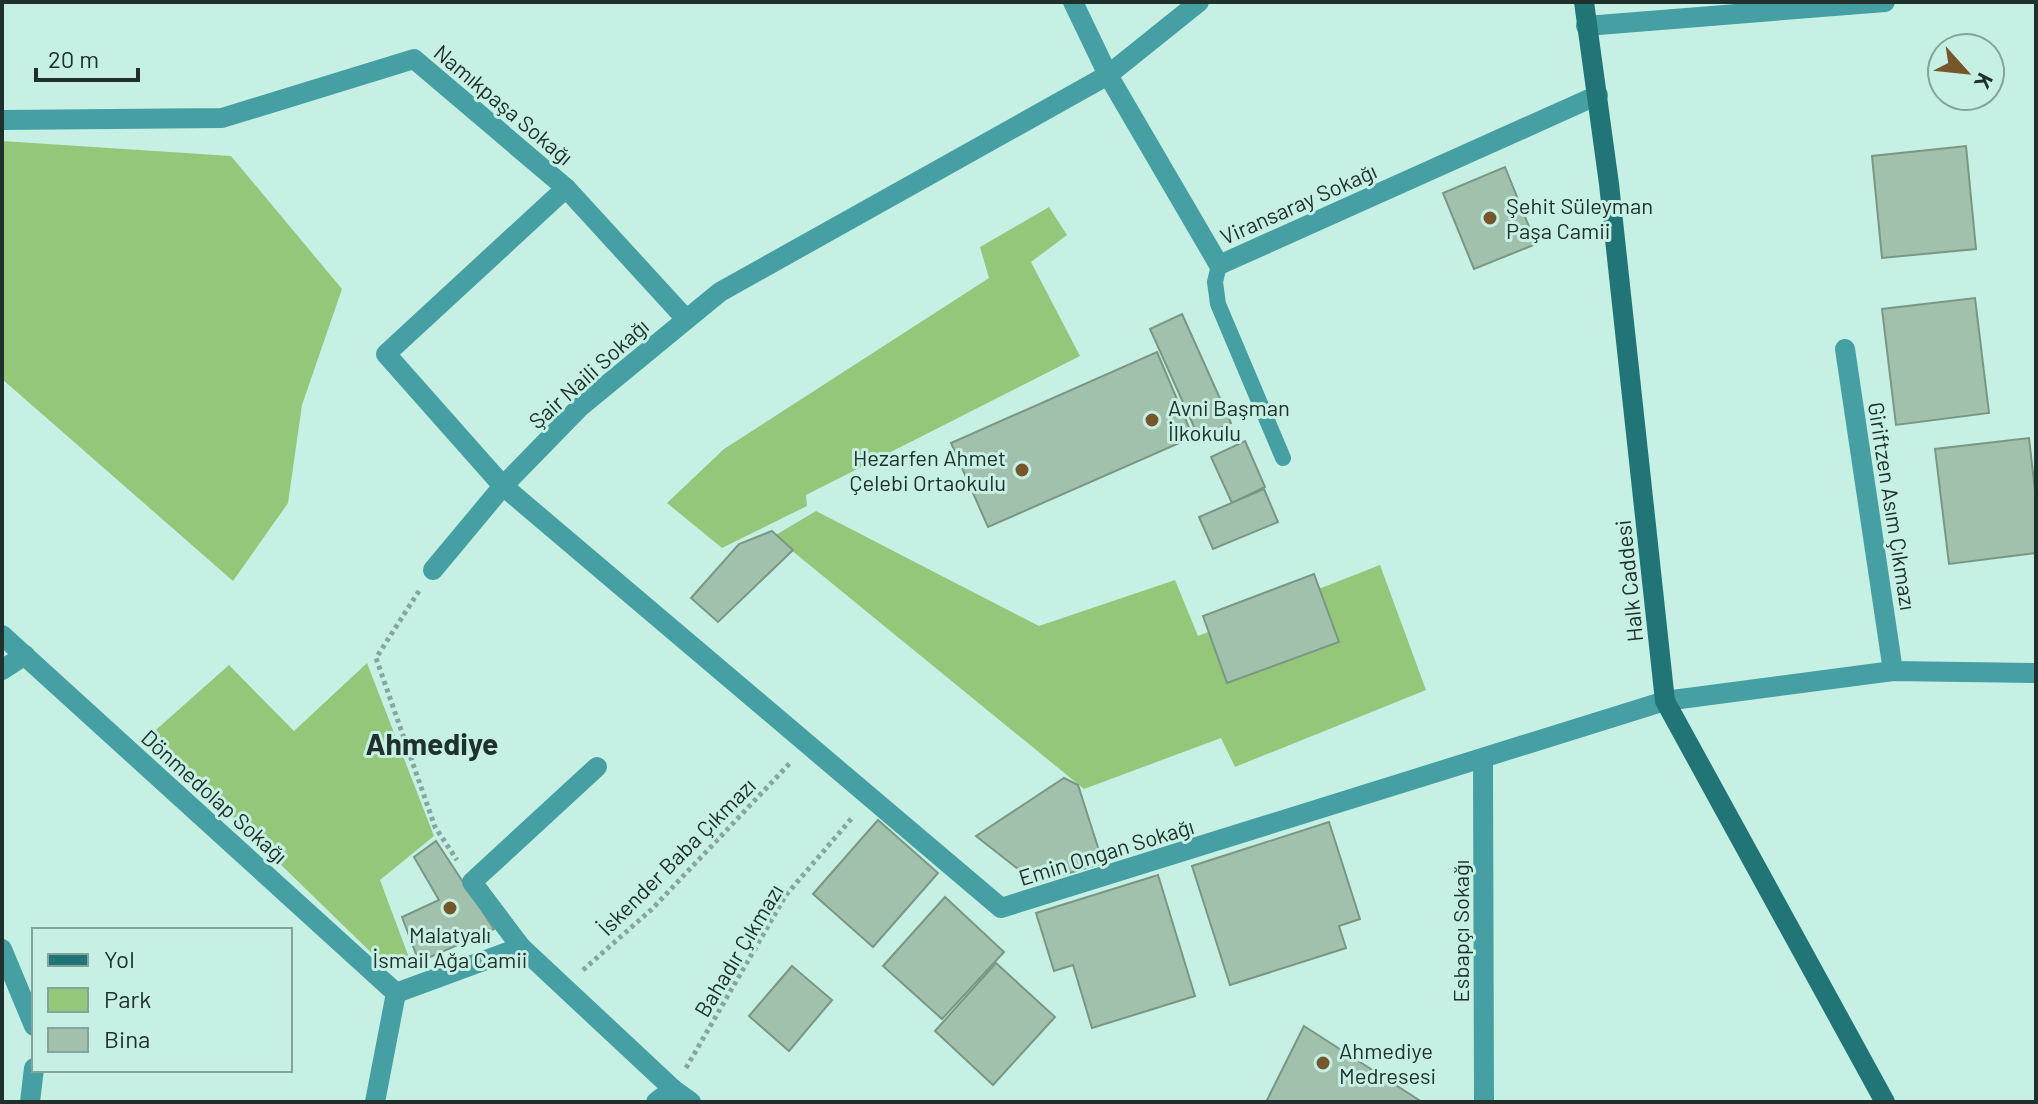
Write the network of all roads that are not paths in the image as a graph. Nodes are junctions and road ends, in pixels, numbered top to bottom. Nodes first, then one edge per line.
1 (1073, 2) edge
2 (1199, 2) edge
3 (1584, 2) edge
4 (1885, 2) edge
5 (1586, 26) junction
6 (1108, 75) junction
7 (1598, 95) junction
8 (2, 120) edge
9 (566, 188) junction
10 (1219, 265) junction
11 (686, 319) junction
12 (1845, 349) dead end
13 (1283, 458) dead end
14 (503, 486) junction
15 (433, 570) road end
16 (2, 635) edge
17 (25, 655) junction
18 (2, 670) edge
19 (1893, 671) junction
20 (2036, 673) edge
21 (1665, 701) junction
22 (1483, 760) junction
23 (597, 767) dead end
24 (521, 947) junction
25 (2, 949) edge
26 (396, 993) junction
27 (32, 1021) edge
28 (34, 1072) edge
29 (673, 1089) junction
30 (30, 1102) edge
31 (375, 1102) edge
32 (656, 1102) edge
33 (691, 1102) edge
34 (1484, 1102) edge
35 (1885, 1102) edge

1 - 6 street, Viransaray Sokağı
2 - 6 street, Şair Naili Sokağı
3 - 5 main road, Halk Caddesi
4 - 5 street
5 - 7 main road, Halk Caddesi
6 - 10 street, Viransaray Sokağı
6 - 11 street, Şair Naili Sokağı
7 - 10 street, Viransaray Sokağı
7 - 21 main road, Halk Caddesi
8 - 9 street, Namıkpaşa Sokağı
9 - 11 street, Namıkpaşa Sokağı
9 - 14 street, Emin Ongan Sokağı
10 - 13 lane
11 - 14 street, Şair Naili Sokağı
12 - 19 street, Giriftzen Asım Çıkmazı
14 - 15 street, Şair Naili Sokağı
14 - 22 street, Emin Ongan Sokağı
16 - 17 street, Dönmedolap Sokağı
17 - 18 street
17 - 26 street, Dönmedolap Sokağı
19 - 20 street
19 - 21 street
21 - 22 street, Emin Ongan Sokağı
21 - 35 main road, Halk Caddesi
22 - 34 street, Esbapçı Sokağı
23 - 24 street
24 - 26 street
24 - 29 street
25 - 27 street
26 - 31 street
28 - 30 street
29 - 32 street
29 - 33 street

